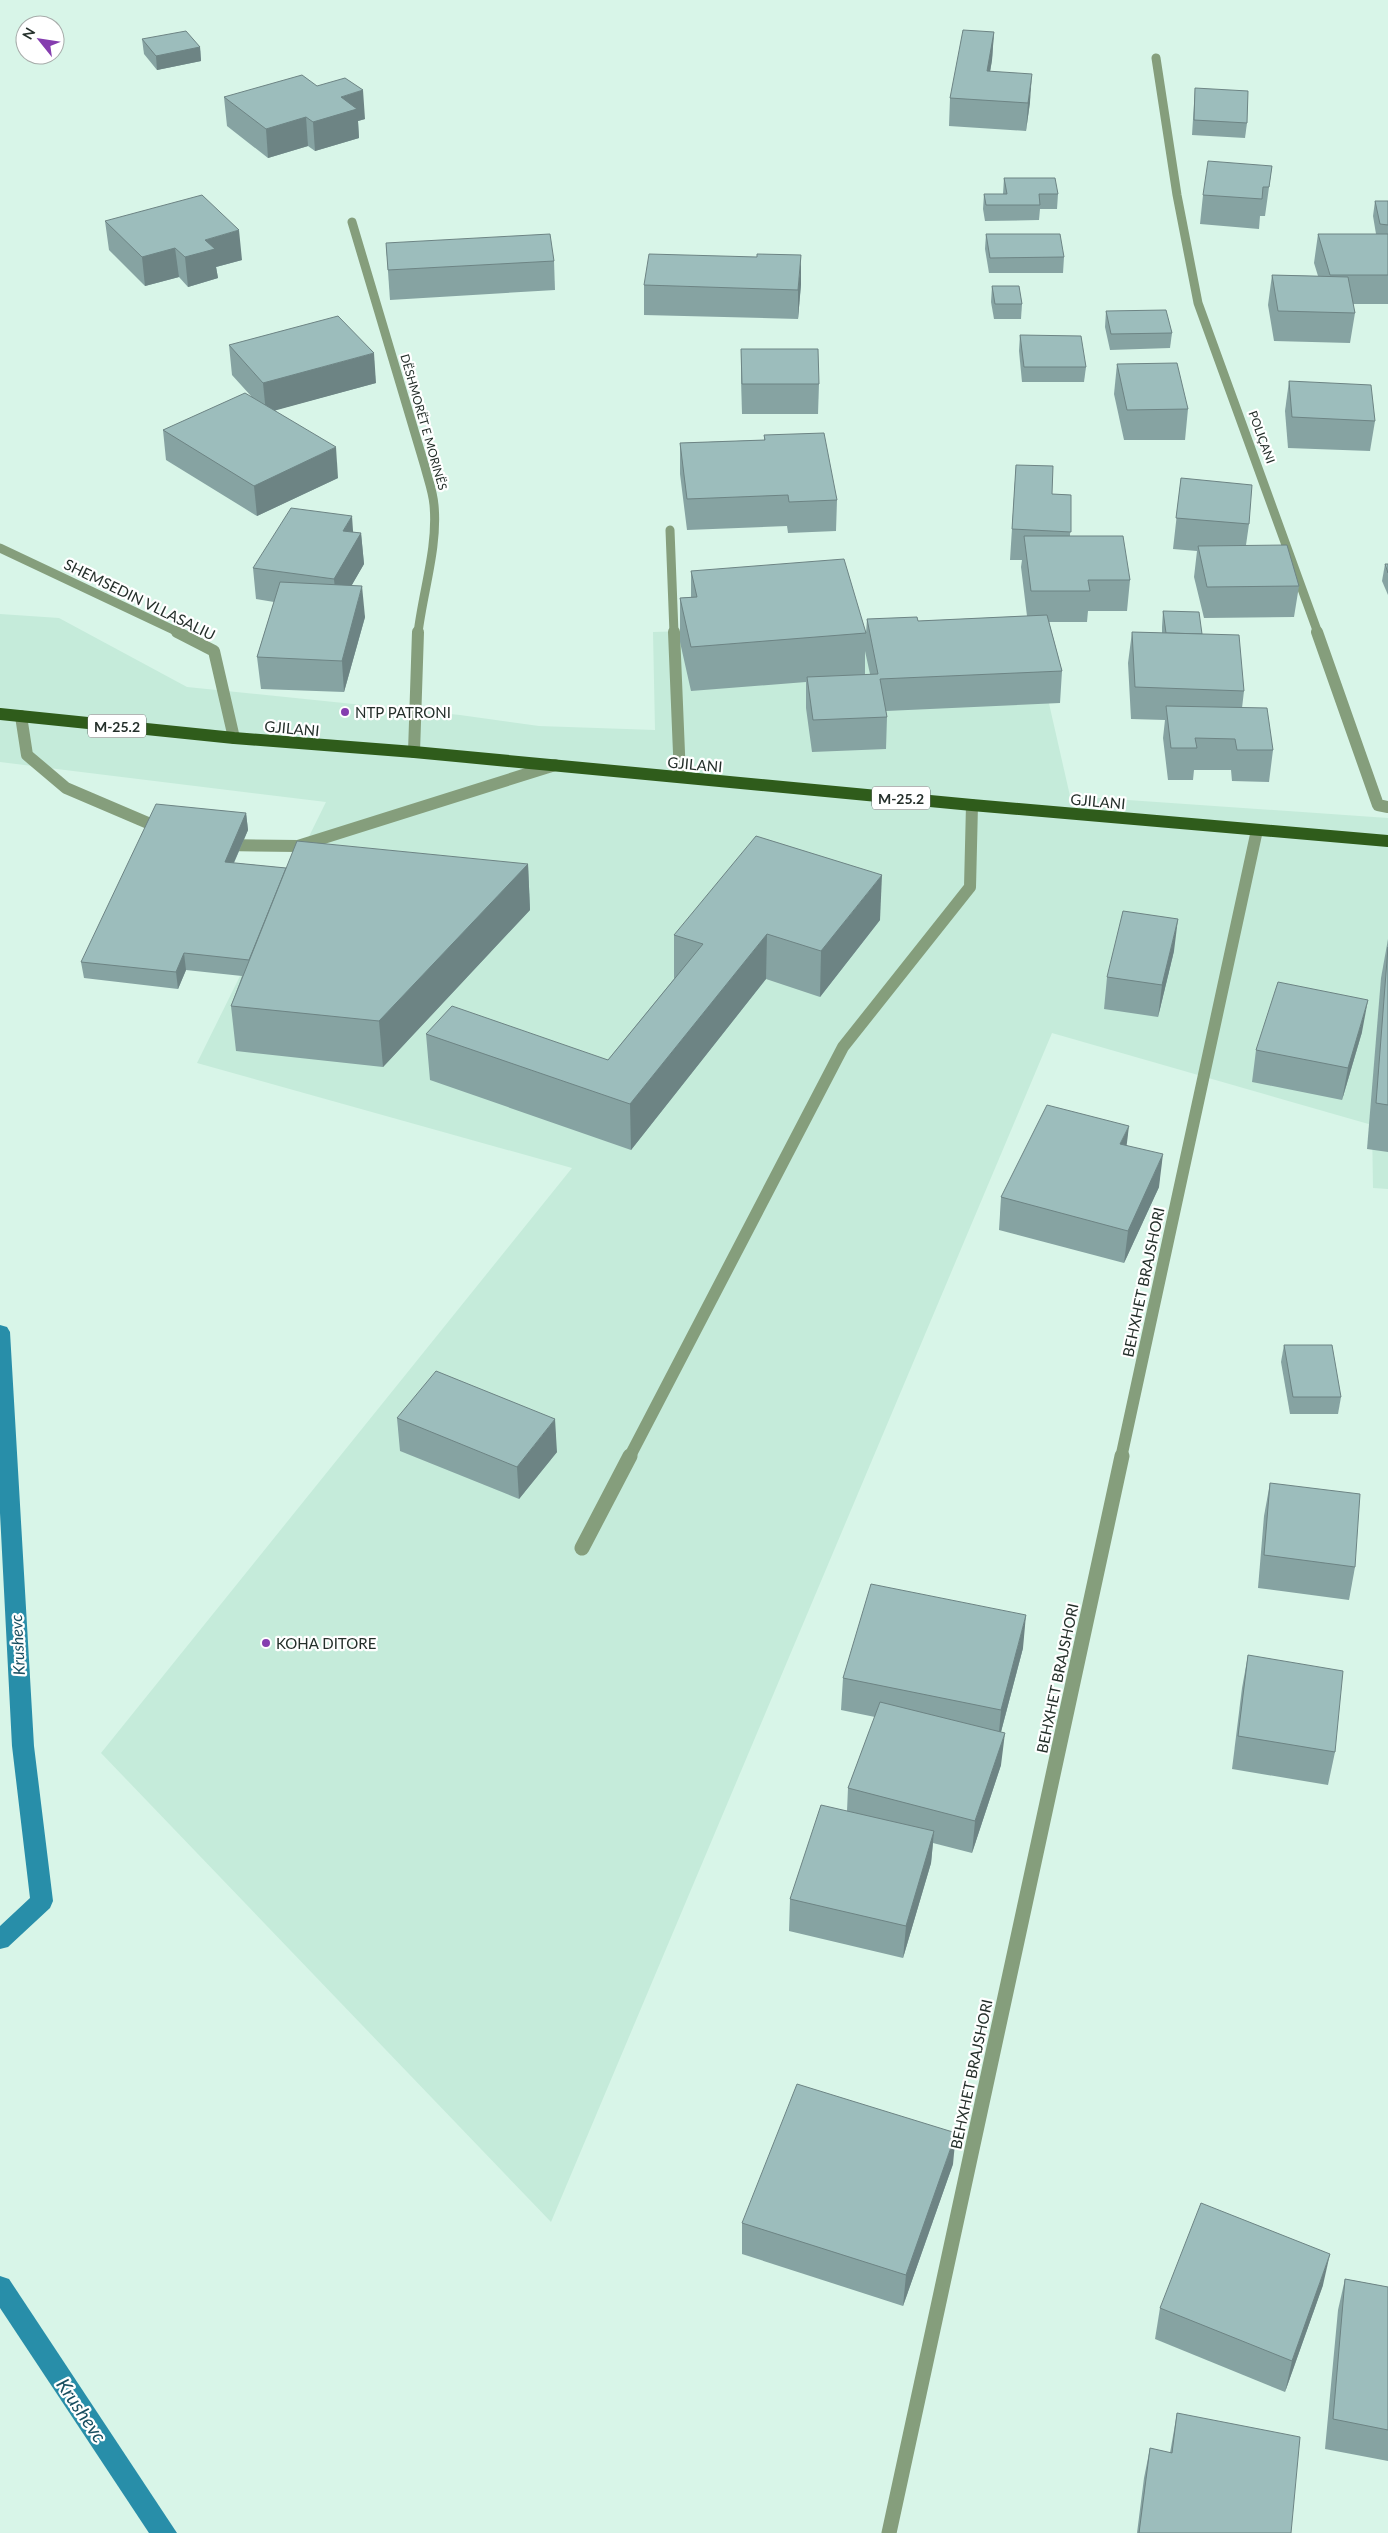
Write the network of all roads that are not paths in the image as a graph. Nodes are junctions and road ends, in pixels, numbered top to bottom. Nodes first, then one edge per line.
1 (1156, 58) dead end
2 (352, 222) dead end
3 (670, 530) dead end
4 (0, 548) edge
5 (0, 714) edge
6 (21, 716) junction
7 (234, 738) junction
8 (414, 752) junction
9 (555, 765) junction
10 (680, 777) junction
11 (972, 805) junction
12 (1388, 807) edge
13 (1258, 830) junction
14 (173, 832) edge
15 (1388, 840) edge
16 (210, 841) edge
17 (582, 1548) dead end
18 (889, 2533) edge

1 - 12 street, POLIÇANI
2 - 8 street, DËSHMORËT E MORINËS
3 - 10 street
4 - 7 street, SHEMSEDIN VLLASALIU
5 - 6 main road, GJILANI / M-25.2
6 - 7 main road, GJILANI / M-25.2
6 - 14 street
7 - 8 main road, GJILANI / M-25.2
8 - 9 main road, GJILANI / M-25.2
9 - 10 main road, GJILANI / M-25.2
9 - 16 street
10 - 11 main road, GJILANI / M-25.2
11 - 13 main road, GJILANI / M-25.2
11 - 17 street
13 - 15 main road, GJILANI / M-25.2
13 - 18 street, BEHXHET BRAJSHORI

